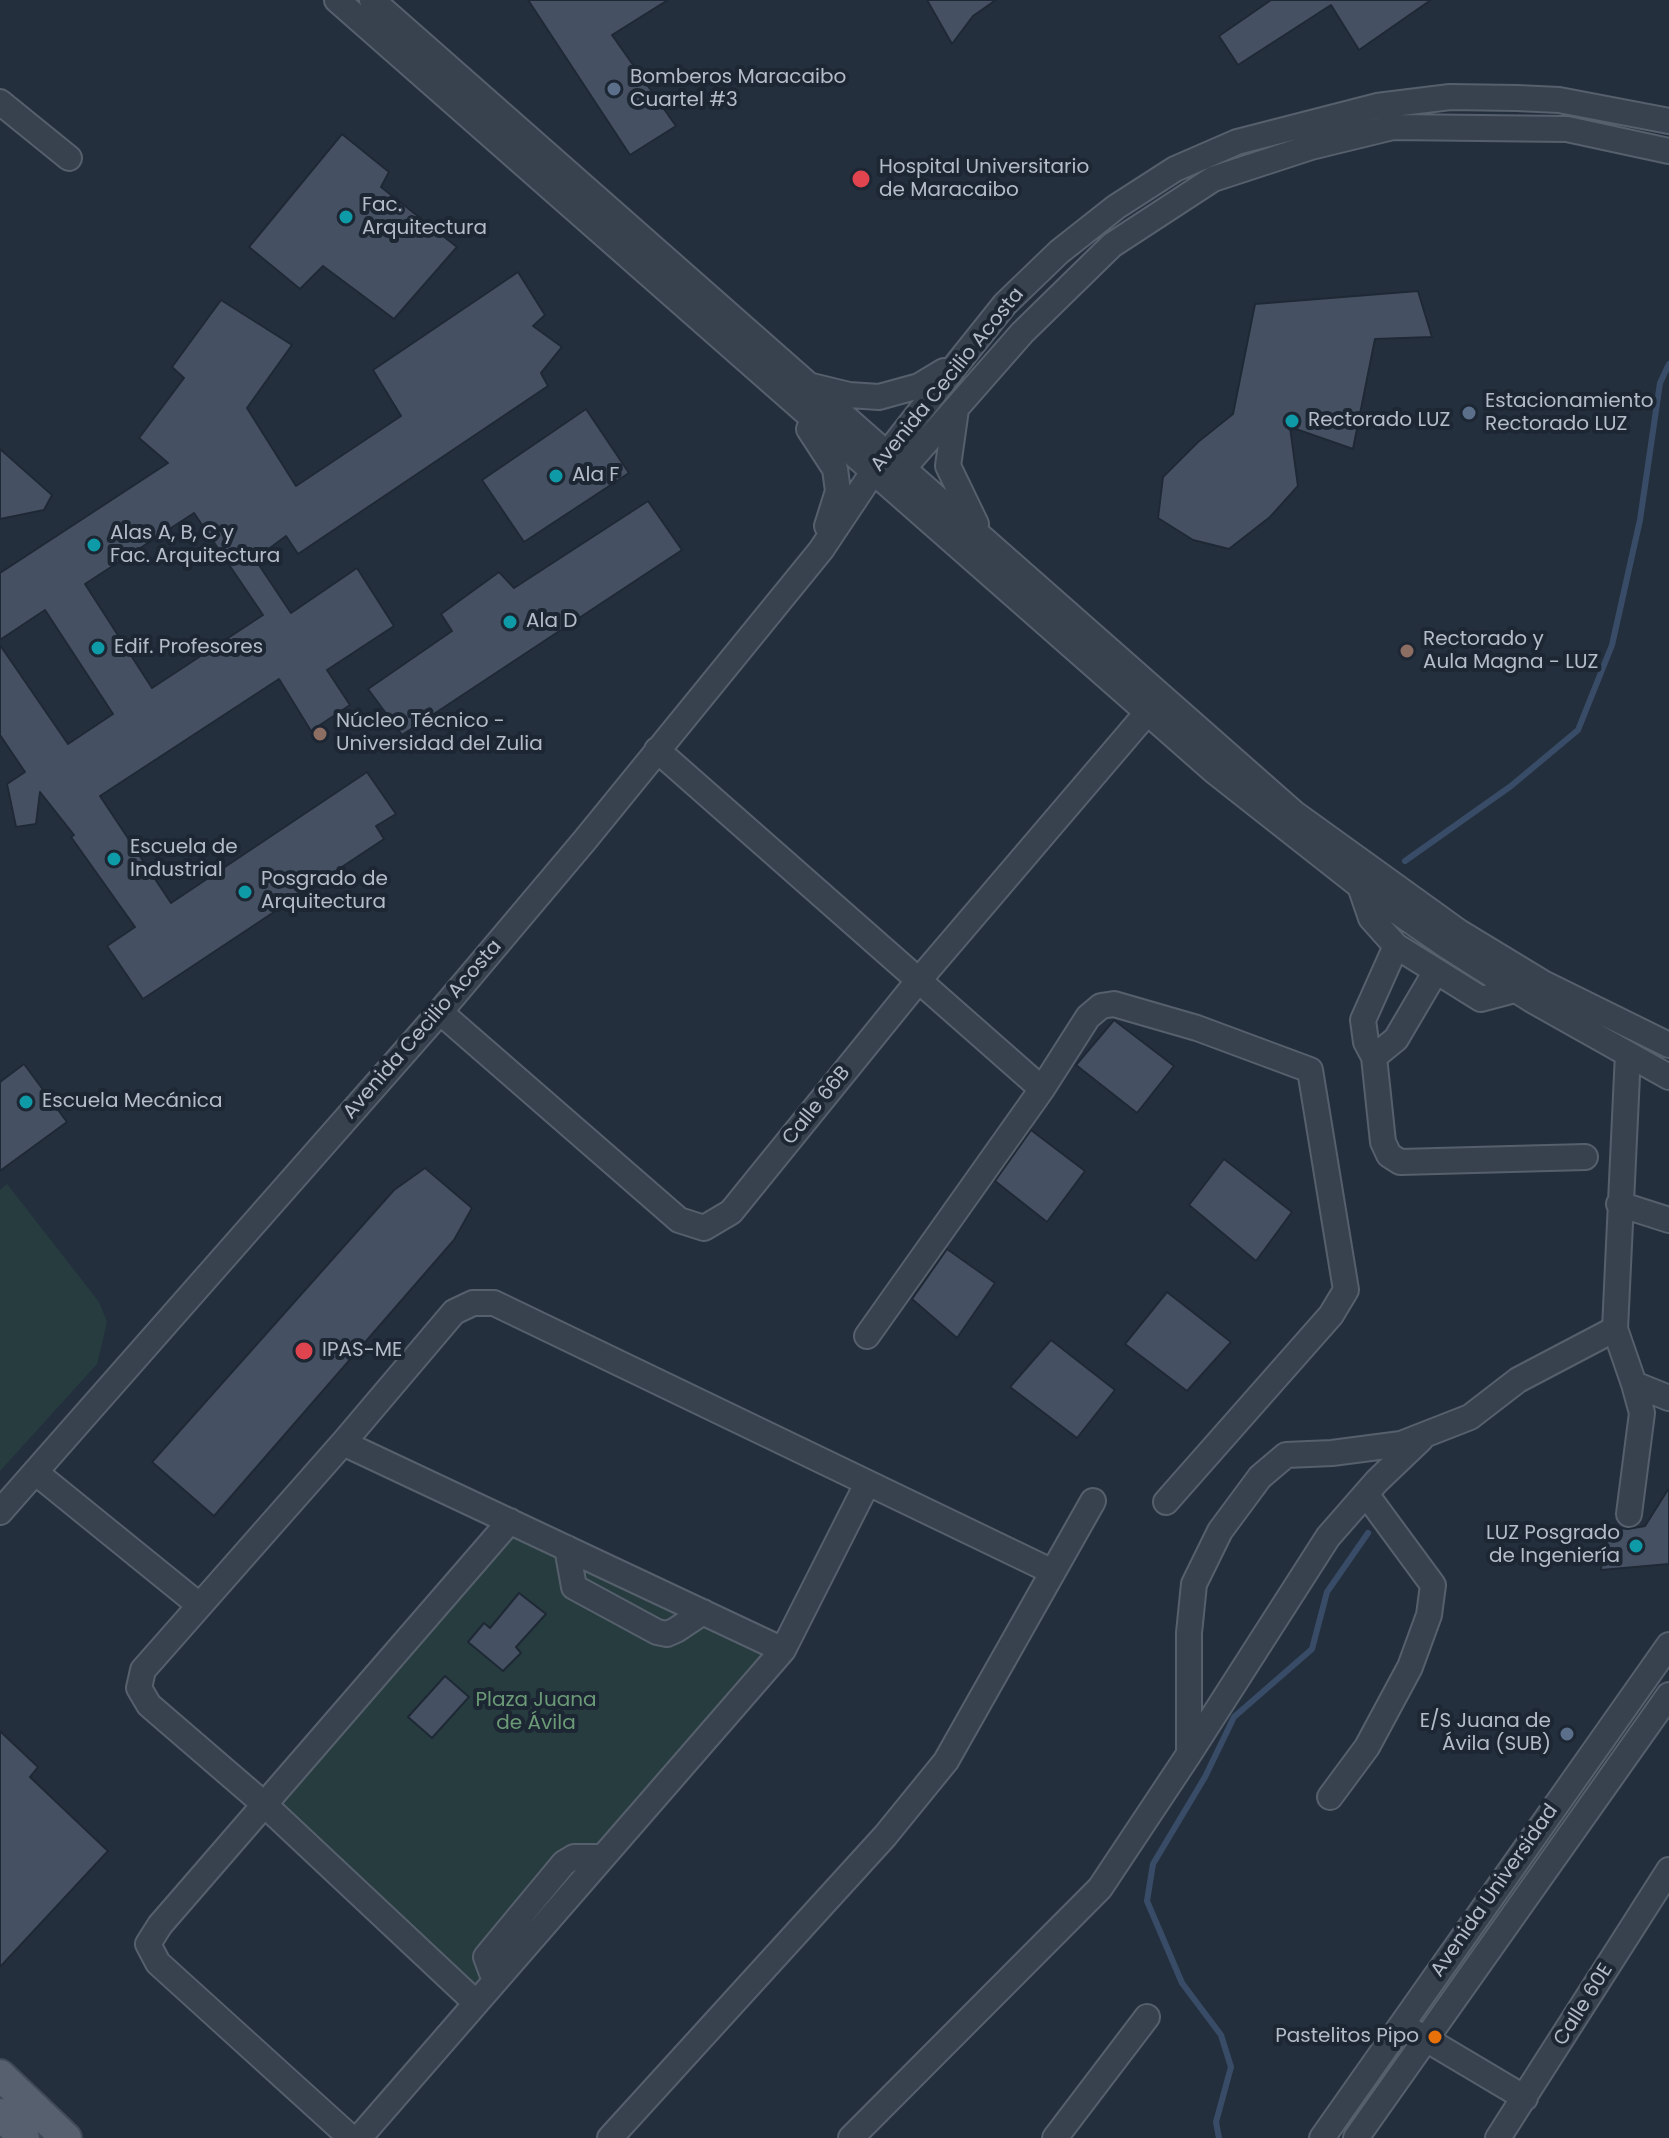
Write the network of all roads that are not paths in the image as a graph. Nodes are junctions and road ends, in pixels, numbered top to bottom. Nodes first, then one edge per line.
1 (403, 0) edge
2 (356, 3) edge
3 (485, 100) junction
4 (0, 102) edge
5 (1669, 121) edge
6 (1669, 151) edge
7 (69, 158) dead end
8 (957, 364) junction
9 (807, 384) junction
10 (783, 395) junction
11 (957, 403) junction
12 (887, 470) junction
13 (985, 540) junction
14 (826, 543) junction
15 (1146, 714) junction
16 (657, 750) junction
17 (1360, 886) junction
18 (1396, 946) junction
19 (1436, 971) junction
20 (919, 980) junction
21 (1530, 991) junction
22 (440, 1012) junction
23 (1669, 1045) edge
24 (1628, 1054) junction
25 (1374, 1057) junction
26 (1669, 1065) edge
27 (1669, 1077) edge
28 (1042, 1089) junction
29 (1585, 1157) dead end
30 (1619, 1204) junction
31 (1669, 1220) edge
32 (1615, 1329) junction
33 (867, 1336) dead end
34 (1634, 1384) junction
35 (1669, 1398) edge
36 (1427, 1434) junction
37 (343, 1443) junction
38 (35, 1472) junction
39 (867, 1484) junction
40 (1366, 1494) junction
41 (1093, 1501) dead end
42 (1166, 1502) dead end
43 (0, 1512) edge
44 (1629, 1514) dead end
45 (510, 1521) junction
46 (567, 1548) junction
47 (1053, 1572) junction
48 (199, 1605) junction
49 (703, 1612) junction
50 (1669, 1645) edge
51 (783, 1650) junction
52 (1669, 1695) edge
53 (1189, 1754) junction
54 (1330, 1797) dead end
55 (265, 1805) junction
56 (1669, 1870) edge
57 (1660, 1905) edge
58 (476, 2003) junction
59 (1147, 2017) dead end
60 (1403, 2023) junction
61 (1425, 2040) junction
62 (0, 2075) edge
63 (1525, 2098) junction
64 (0, 2114) edge
65 (24, 2138) edge
66 (66, 2138) edge
67 (351, 2138) edge
68 (359, 2138) edge
69 (610, 2138) edge
70 (851, 2138) edge
71 (1055, 2138) edge
72 (1322, 2138) edge
73 (1356, 2138) edge
74 (1498, 2138) edge

1 - 3 street
2 - 3 street
2 - 10 street
3 - 9 street
4 - 7 street
5 - 8 street, Avenida Cecilio Acosta
6 - 11 street, Avenida Cecilio Acosta
8 - 9 street
8 - 12 street, Avenida Cecilio Acosta
9 - 12 street
10 - 12 street
10 - 14 street
11 - 12 street, Avenida Cecilio Acosta
11 - 13 street
12 - 13 street
12 - 14 street, Avenida Cecilio Acosta
12 - 15 street
13 - 21 street
14 - 16 street, Avenida Cecilio Acosta
15 - 17 street
15 - 20 street, Calle 66B
16 - 20 street
16 - 22 street, Avenida Cecilio Acosta
17 - 18 street
17 - 21 street
18 - 19 street
18 - 25 street
19 - 21 street
19 - 25 street
20 - 22 street, Calle 66B
20 - 28 street
21 - 23 street
21 - 24 street
21 - 26 street
22 - 38 street, Avenida Cecilio Acosta
24 - 27 street
24 - 30 street
25 - 29 street
28 - 33 street
28 - 42 street
30 - 31 street
30 - 32 street
32 - 34 street
32 - 36 street
34 - 35 street
34 - 44 street
36 - 40 street
36 - 53 street
37 - 39 street
37 - 45 street
37 - 48 street
38 - 43 street, Avenida Cecilio Acosta
38 - 48 street
39 - 47 street
39 - 51 street
40 - 53 street
40 - 54 street
41 - 47 street
45 - 46 street
45 - 55 street
46 - 49 street
46 - 49 street
47 - 69 street
48 - 55 street
49 - 51 street
50 - 60 street, Avenida Universidad
51 - 58 street
52 - 61 street, Avenida Universidad
53 - 70 street
55 - 58 street
55 - 67 street
56 - 57 street, Calle 60E
57 - 63 street, Calle 60E
58 - 68 street
59 - 71 street
60 - 61 street
60 - 72 street, Avenida Universidad
61 - 63 street
61 - 73 street, Avenida Universidad
62 - 66 main road
63 - 74 street, Calle 60E
64 - 65 main road

